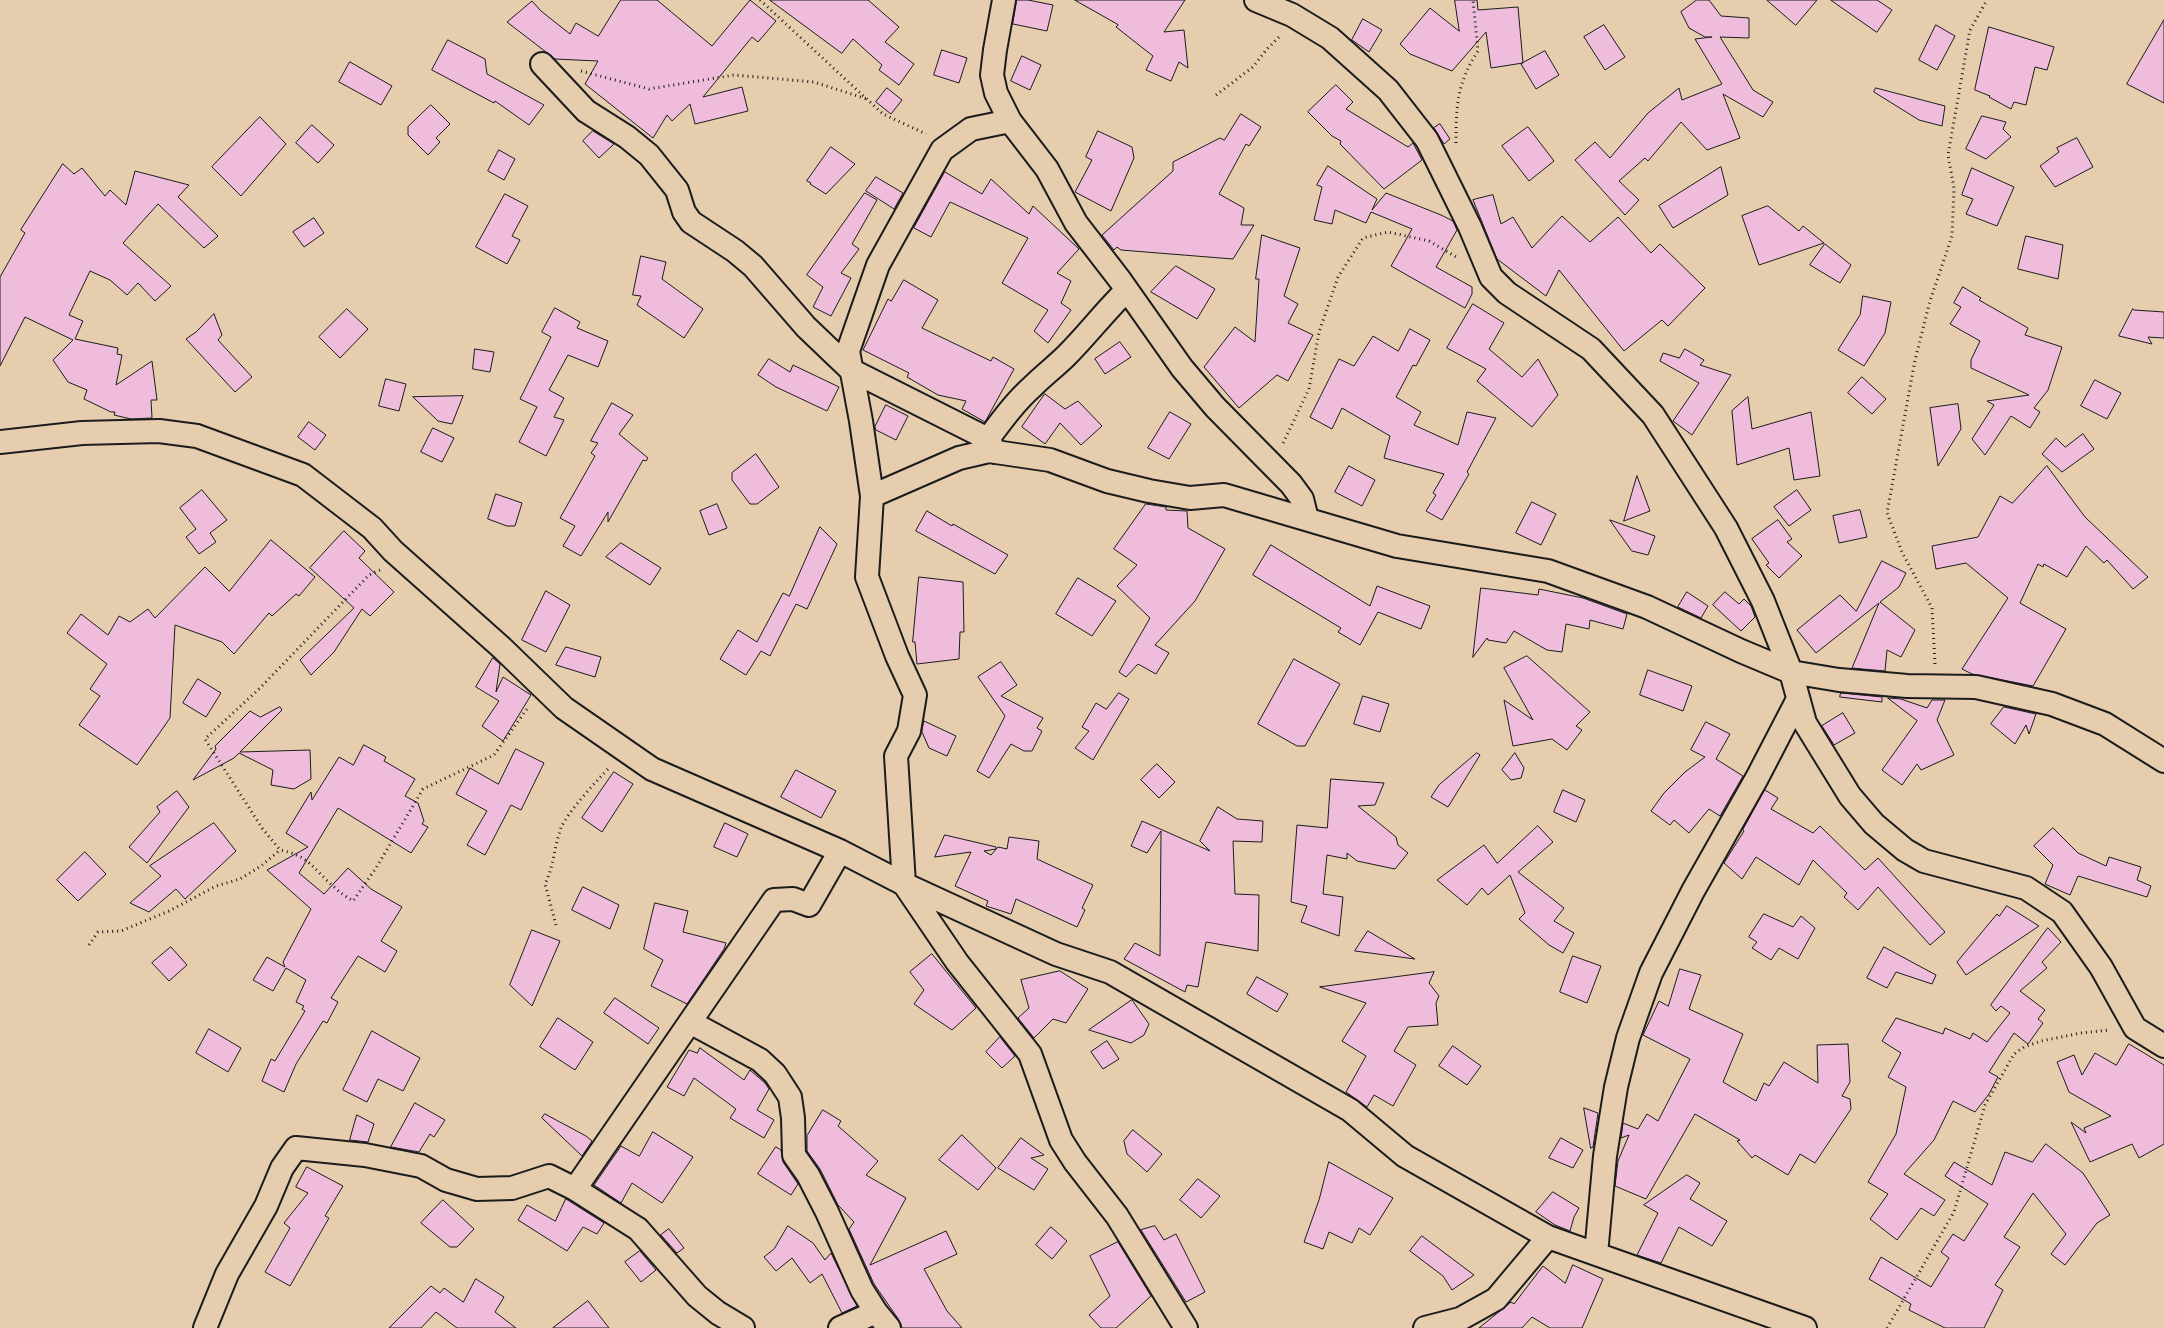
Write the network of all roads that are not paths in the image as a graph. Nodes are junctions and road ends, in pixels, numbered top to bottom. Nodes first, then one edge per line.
1 (1004, 0) edge
2 (1256, 0) edge
3 (542, 64) road end
4 (1010, 121) junction
5 (1127, 290) junction
6 (852, 370) junction
7 (0, 442) edge
8 (991, 445) junction
9 (872, 496) junction
10 (1307, 519) junction
11 (1791, 672) junction
12 (1798, 698) junction
13 (2164, 761) edge
14 (840, 851) junction
15 (904, 884) junction
16 (690, 1022) junction
17 (2164, 1046) edge
18 (576, 1189) junction
19 (1548, 1238) junction
20 (1596, 1254) junction
21 (882, 1320) edge
22 (205, 1328) edge
23 (743, 1328) edge
24 (840, 1328) edge
25 (1186, 1328) edge
26 (1425, 1328) edge
27 (1805, 1328) edge

1 - 4 street
2 - 11 street
3 - 6 street
4 - 5 street
4 - 6 street
5 - 8 street
5 - 10 street
6 - 8 street
6 - 9 street
7 - 14 street
8 - 9 street
8 - 10 street
9 - 15 street
10 - 11 street
11 - 12 street
11 - 13 street
12 - 17 street
12 - 20 street
14 - 15 street
14 - 16 street
15 - 19 street
15 - 25 street
16 - 18 street
16 - 21 street
18 - 22 street
18 - 23 street
19 - 20 street
19 - 26 street
20 - 27 street
21 - 24 street

